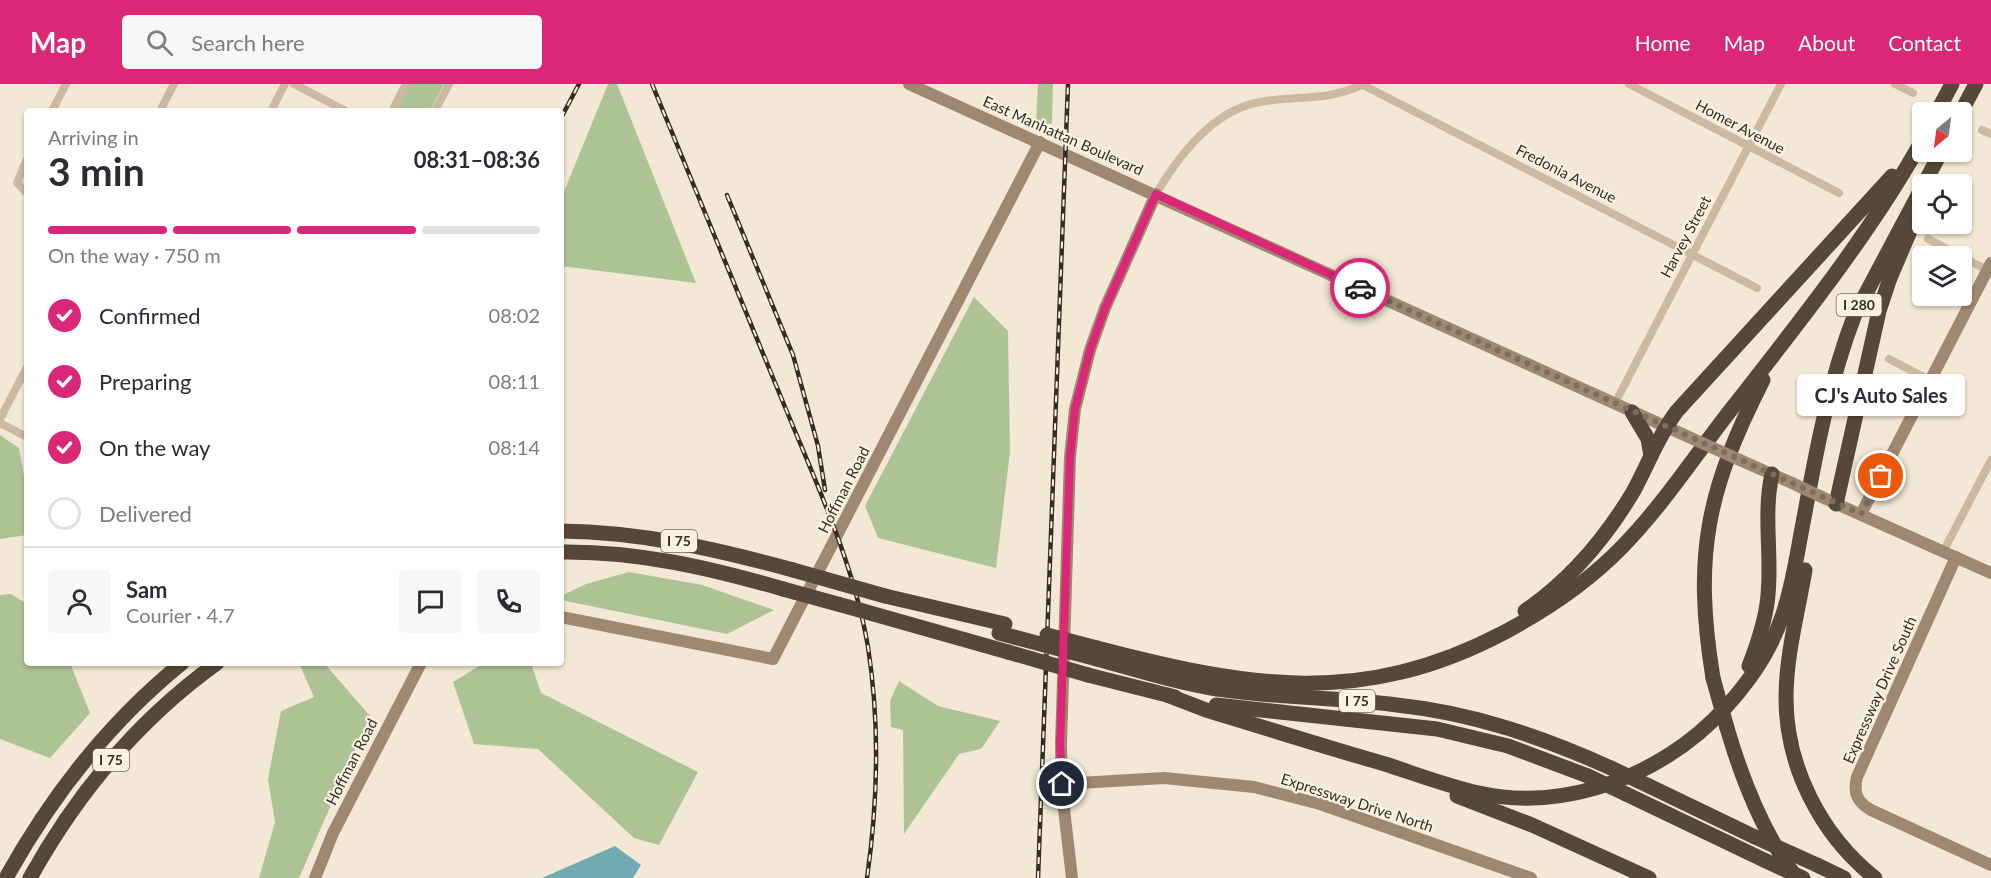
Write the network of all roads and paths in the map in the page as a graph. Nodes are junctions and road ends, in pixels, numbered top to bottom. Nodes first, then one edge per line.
1 (66, 84) edge
2 (174, 84) edge
3 (285, 84) edge
4 (294, 84) edge
5 (406, 84) edge
6 (449, 84) edge
7 (909, 84) edge
8 (1364, 84) edge
9 (1629, 84) edge
10 (1781, 84) edge
11 (1895, 84) edge
12 (1952, 84) edge
13 (1976, 84) edge
14 (1913, 93) dead end
15 (1942, 102) edge
16 (1966, 102) edge
17 (54, 108) edge
18 (162, 108) edge
19 (273, 108) edge
20 (340, 108) edge
21 (394, 108) edge
22 (437, 108) edge
23 (1040, 142) junction
24 (1748, 147) junction
25 (1912, 152) edge
26 (1912, 156) edge
27 (1935, 162) edge
28 (24, 166) edge
29 (24, 190) edge
30 (1839, 193) dead end
31 (1156, 194) junction
32 (1912, 225) edge
33 (1928, 239) dead end
34 (1941, 246) edge
35 (1692, 255) junction
36 (1972, 261) edge
37 (1990, 268) edge
38 (1757, 288) dead end
39 (1778, 350) junction
40 (1889, 358) dead end
41 (24, 372) edge
42 (1930, 380) junction
43 (1615, 403) junction
44 (1632, 412) junction
45 (0, 421) edge
46 (1673, 430) junction
47 (24, 435) edge
48 (1651, 456) junction
49 (1991, 460) edge
50 (1815, 471) junction
51 (1772, 474) junction
52 (1831, 501) junction
53 (1861, 514) junction
54 (564, 531) edge
55 (564, 552) edge
56 (1943, 552) junction
57 (1956, 557) junction
58 (1991, 573) edge
59 (564, 618) edge
60 (1097, 653) junction
61 (179, 666) edge
62 (213, 666) edge
63 (419, 666) edge
64 (1325, 685) junction
65 (1740, 691) junction
66 (1167, 695) junction
67 (1403, 770) junction
68 (1062, 784) junction
69 (1991, 865) edge
70 (6, 878) edge
71 (30, 878) edge
72 (315, 878) edge
73 (1072, 878) edge
74 (1531, 878) edge
75 (1649, 878) edge
76 (1796, 878) edge
77 (1803, 878) edge
78 (1844, 878) edge
79 (1875, 878) edge

1 - 17 street
2 - 18 street
3 - 19 street
4 - 20 street
5 - 21 street
6 - 22 street
7 - 23 street, East Manhattan Boulevard
8 - 31 street
8 - 35 street, Fredonia Avenue
9 - 24 street, Homer Avenue
10 - 24 street, Harvey Street
11 - 14 street
12 - 15 highway
13 - 16 highway
23 - 31 street, East Manhattan Boulevard
23 - 59 street, Hoffman Road
24 - 30 street, Homer Avenue
24 - 35 street, Harvey Street
25 - 46 highway
26 - 39 highway, I 280
27 - 50 highway, I 280
28 - 29 street
31 - 43 street, East Manhattan Boulevard
31 - 68 street
32 - 52 highway
33 - 34 street
35 - 38 street, Fredonia Avenue
35 - 43 street, Harvey Street
36 - 37 street
37 - 42 street
39 - 64 highway
39 - 76 highway, bridge
40 - 42 street
41 - 45 street
42 - 53 street
43 - 44 street, East Manhattan Boulevard
44 - 46 street, East Manhattan Boulevard
44 - 48 highway
45 - 47 street
46 - 48 highway
46 - 51 street, East Manhattan Boulevard, bridge
48 - 64 highway
49 - 56 street
50 - 65 highway
50 - 79 highway
51 - 52 street, East Manhattan Boulevard, bridge
51 - 65 highway
52 - 53 street, East Manhattan Boulevard
53 - 56 street, East Manhattan Boulevard
54 - 60 highway, I 75, bridge
55 - 66 highway, I 75, bridge
56 - 57 street, East Manhattan Boulevard
57 - 58 street, East Manhattan Boulevard
57 - 69 street, Expressway Drive South
60 - 64 highway
60 - 78 highway, I 75, bridge
61 - 70 highway, I 75
62 - 71 highway, I 75
63 - 72 street, Hoffman Road
65 - 67 highway
66 - 67 highway
66 - 77 highway, I 75, bridge
67 - 75 highway
68 - 73 street
68 - 74 street, Expressway Drive North

